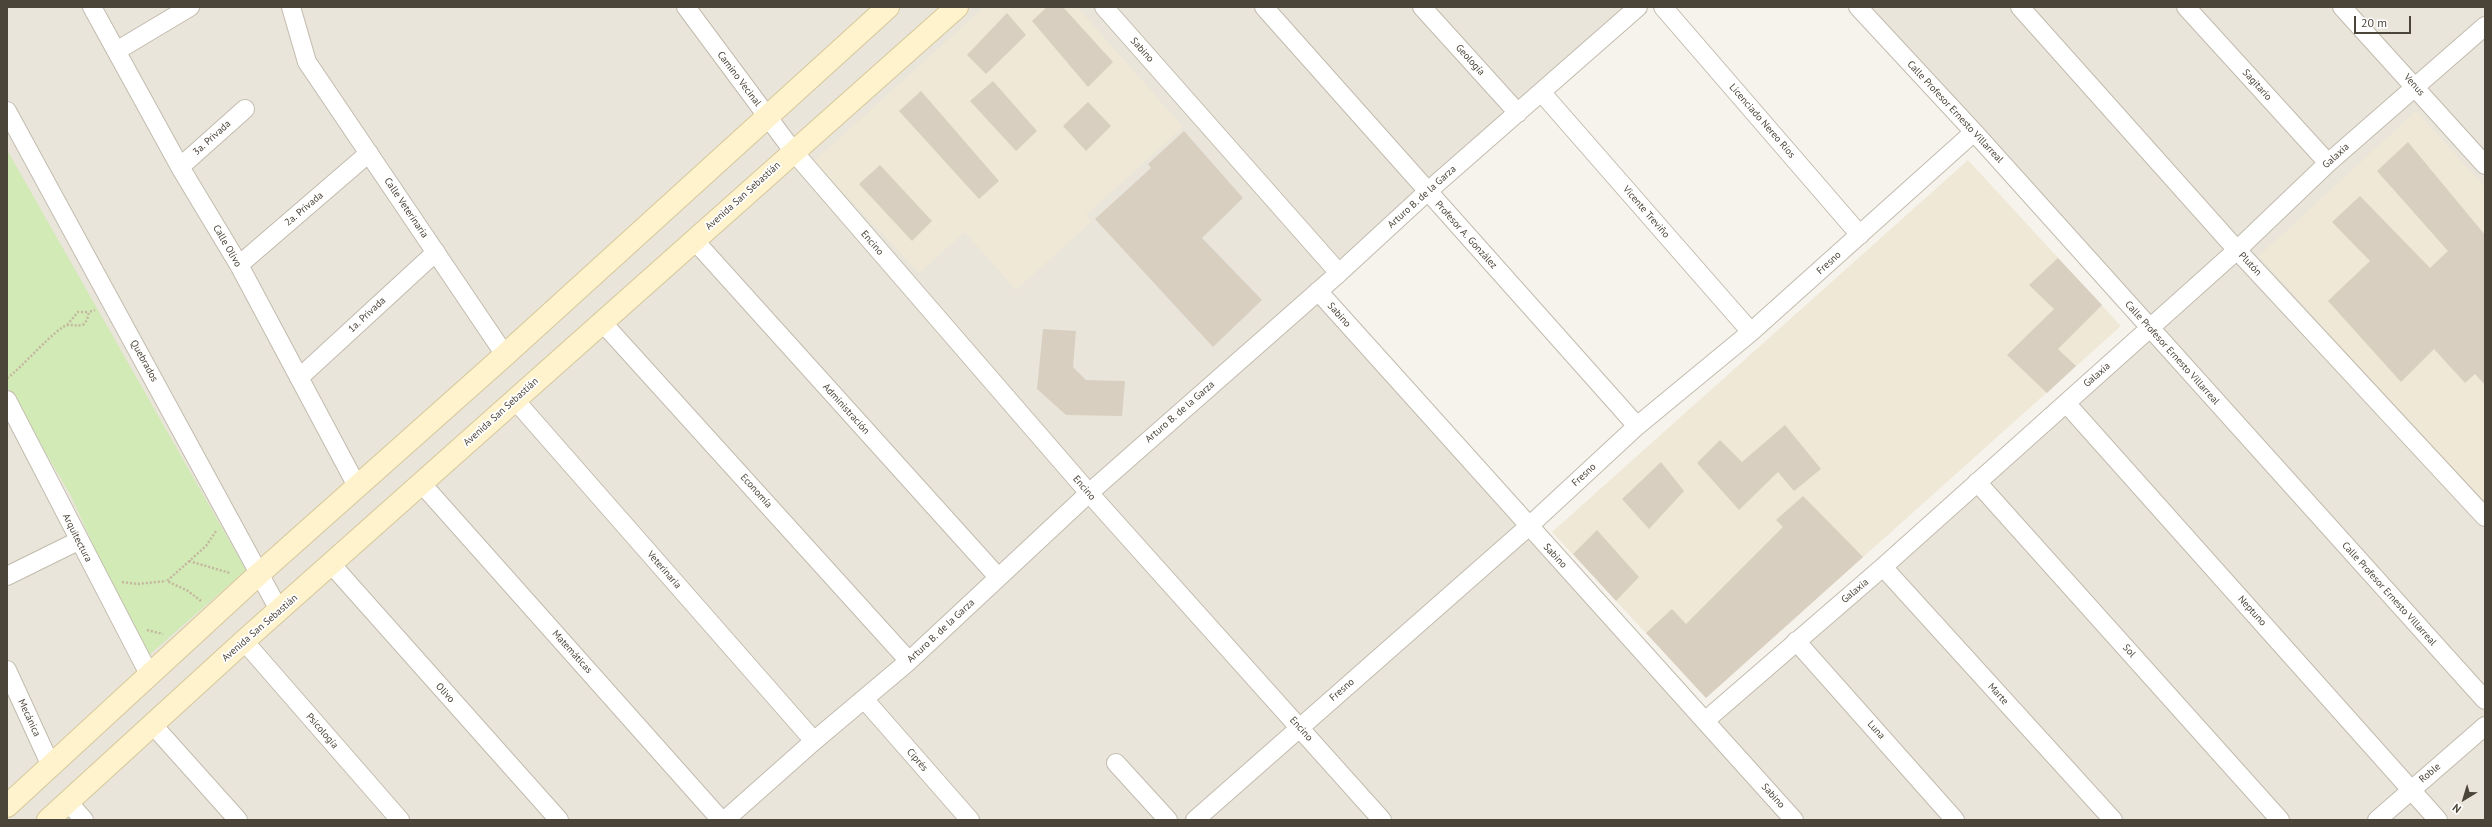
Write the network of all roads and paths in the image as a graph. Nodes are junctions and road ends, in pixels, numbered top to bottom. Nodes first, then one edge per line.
1 (92, 7) edge
2 (190, 7) edge
3 (291, 7) edge
4 (686, 7) edge
5 (888, 7) edge
6 (957, 7) edge
7 (1104, 7) edge
8 (1264, 7) edge
9 (1638, 7) edge
10 (1663, 7) edge
11 (1858, 7) edge
12 (2020, 7) edge
13 (2186, 7) edge
14 (2342, 7) edge
15 (1432, 10) edge
16 (2485, 26) edge
17 (118, 50) junction
18 (2416, 87) junction
19 (1542, 93) junction
20 (245, 109) dead end
21 (7, 111) edge
22 (1518, 113) junction
23 (767, 116) junction
24 (1974, 132) junction
25 (793, 151) junction
26 (369, 154) junction
27 (2328, 163) junction
28 (2485, 165) edge
29 (180, 167) junction
30 (1426, 192) junction
31 (1860, 235) junction
32 (694, 240) junction
33 (2237, 250) junction
34 (436, 252) junction
35 (238, 265) junction
36 (1339, 273) junction
37 (1318, 291) junction
38 (97, 309) dead end
39 (89, 312) junction
40 (602, 322) junction
41 (66, 325) junction
42 (2150, 329) junction
43 (1751, 332) junction
44 (505, 355) junction
45 (7, 378) edge
46 (299, 378) junction
47 (7, 400) edge
48 (515, 400) junction
49 (2066, 403) junction
50 (1637, 426) junction
51 (1977, 482) junction
52 (422, 484) junction
53 (358, 488) junction
54 (1089, 493) junction
55 (2485, 517) edge
56 (220, 525) dead end
57 (1528, 527) junction
58 (78, 541) junction
59 (189, 560) junction
60 (332, 565) junction
61 (1883, 567) junction
62 (260, 573) junction
63 (233, 574) dead end
64 (7, 576) edge
65 (998, 577) junction
66 (116, 581) dead end
67 (166, 581) junction
68 (206, 605) dead end
69 (279, 610) junction
70 (144, 629) dead end
71 (165, 634) dead end
72 (1796, 641) junction
73 (244, 642) junction
74 (909, 661) junction
75 (7, 670) edge
76 (150, 676) junction
77 (864, 699) junction
78 (2485, 700) edge
79 (1706, 720) junction
80 (152, 724) junction
81 (2485, 726) edge
82 (1299, 727) junction
83 (814, 741) junction
84 (1116, 763) dead end
85 (51, 766) junction
86 (2412, 789) junction
87 (68, 802) junction
88 (7, 806) edge
89 (48, 820) edge
90 (84, 820) edge
91 (238, 820) edge
92 (400, 820) edge
93 (558, 820) edge
94 (721, 820) edge
95 (725, 820) edge
96 (970, 820) edge
97 (1168, 820) edge
98 (1195, 820) edge
99 (1382, 820) edge
100 (1794, 820) edge
101 (1955, 820) edge
102 (2113, 820) edge
103 (2280, 820) edge
104 (2377, 820) edge
105 (2438, 820) edge

1 - 17 street, Calle Olivo
2 - 17 street
3 - 26 street, Calle Veterinaria
4 - 23 street, Camino Vecinal
5 - 23 main road
6 - 25 main road, Avenida San Sebastián
7 - 36 street, Sabino
8 - 30 street, Profesor A. González
9 - 19 street, Arturo B. de la Garza
10 - 31 street, Licenciado Nereo Ríos
11 - 24 street, Calle Profesor Ernesto Villarreal
12 - 33 street, Plutón
13 - 27 street, Sagitario
14 - 18 street, Venus
15 - 22 street, Geología
16 - 18 street, Galaxia
17 - 29 street, Calle Olivo
18 - 27 street, Galaxia
18 - 28 street, Venus
19 - 22 street, Arturo B. de la Garza
19 - 43 street, Vicente Treviño
20 - 29 street, 3a. Privada
21 - 62 street, Quebrados
22 - 30 street, Arturo B. de la Garza
23 - 25 street, Camino Vecinal
23 - 44 main road
24 - 31 street, Fresno
24 - 42 street, Calle Profesor Ernesto Villarreal
25 - 32 main road, Avenida San Sebastián
25 - 54 street, Encino
26 - 34 street, Calle Veterinaria
26 - 35 street, 2a. Privada
27 - 33 street, Galaxia
29 - 35 street, Calle Olivo
30 - 36 street, Arturo B. de la Garza
30 - 50 street, Profesor A. González
31 - 43 street, Fresno
32 - 40 main road, Avenida San Sebastián
32 - 65 street, Administración
33 - 42 street, Galaxia
33 - 55 street, Plutón
34 - 44 street, Calle Veterinaria
34 - 46 street, 1a. Privada
35 - 46 street, Calle Olivo
36 - 37 street, Arturo B. de la Garza
37 - 54 street, Arturo B. de la Garza
37 - 57 street, Sabino
38 - 39 path
39 - 41 path
39 - 41 path
40 - 48 main road, Avenida San Sebastián
40 - 74 street, Economía
41 - 45 path
42 - 49 street, Galaxia
42 - 78 street, Calle Profesor Ernesto Villarreal
43 - 50 street, Fresno
44 - 53 main road
46 - 53 street, Calle Olivo
47 - 58 street, Arquitectura
48 - 52 main road, Avenida San Sebastián
48 - 83 street, Veterinaria
49 - 51 street, Galaxia
49 - 86 street, Neptuno
50 - 57 street, Fresno
51 - 61 street, Galaxia
51 - 103 street, Sol
52 - 60 main road, Avenida San Sebastián
52 - 94 street, Matemáticas
53 - 62 main road
54 - 65 street, Arturo B. de la Garza
54 - 82 street, Encino
56 - 59 path
57 - 79 street, Sabino
57 - 82 street, Fresno
58 - 64 street
58 - 76 street, Arquitectura
59 - 63 path
59 - 67 path
60 - 69 main road, Avenida San Sebastián
60 - 93 street, Olivo
61 - 72 street, Galaxia
61 - 102 street, Marte
62 - 69 street, Quebrados
62 - 76 main road
65 - 74 street, Arturo B. de la Garza
66 - 67 path
67 - 68 path
69 - 73 main road, Avenida San Sebastián
70 - 71 path
72 - 79 street, Galaxia
72 - 101 street, Luna
73 - 80 main road, Avenida San Sebastián
73 - 92 street, Psicología
74 - 77 street, Arturo B. de la Garza
75 - 85 street, Mecánica
76 - 85 main road
77 - 83 street, Arturo B. de la Garza
77 - 96 street, Ciprés
79 - 100 street, Sabino
80 - 87 main road, Avenida San Sebastián
80 - 91 street
81 - 86 street, Roble
82 - 98 street, Fresno
82 - 99 street, Encino
83 - 95 street, Arturo B. de la Garza
84 - 97 street
85 - 88 main road
86 - 104 street, Roble
86 - 105 street, Neptuno
87 - 89 main road, Avenida San Sebastián
87 - 90 street

